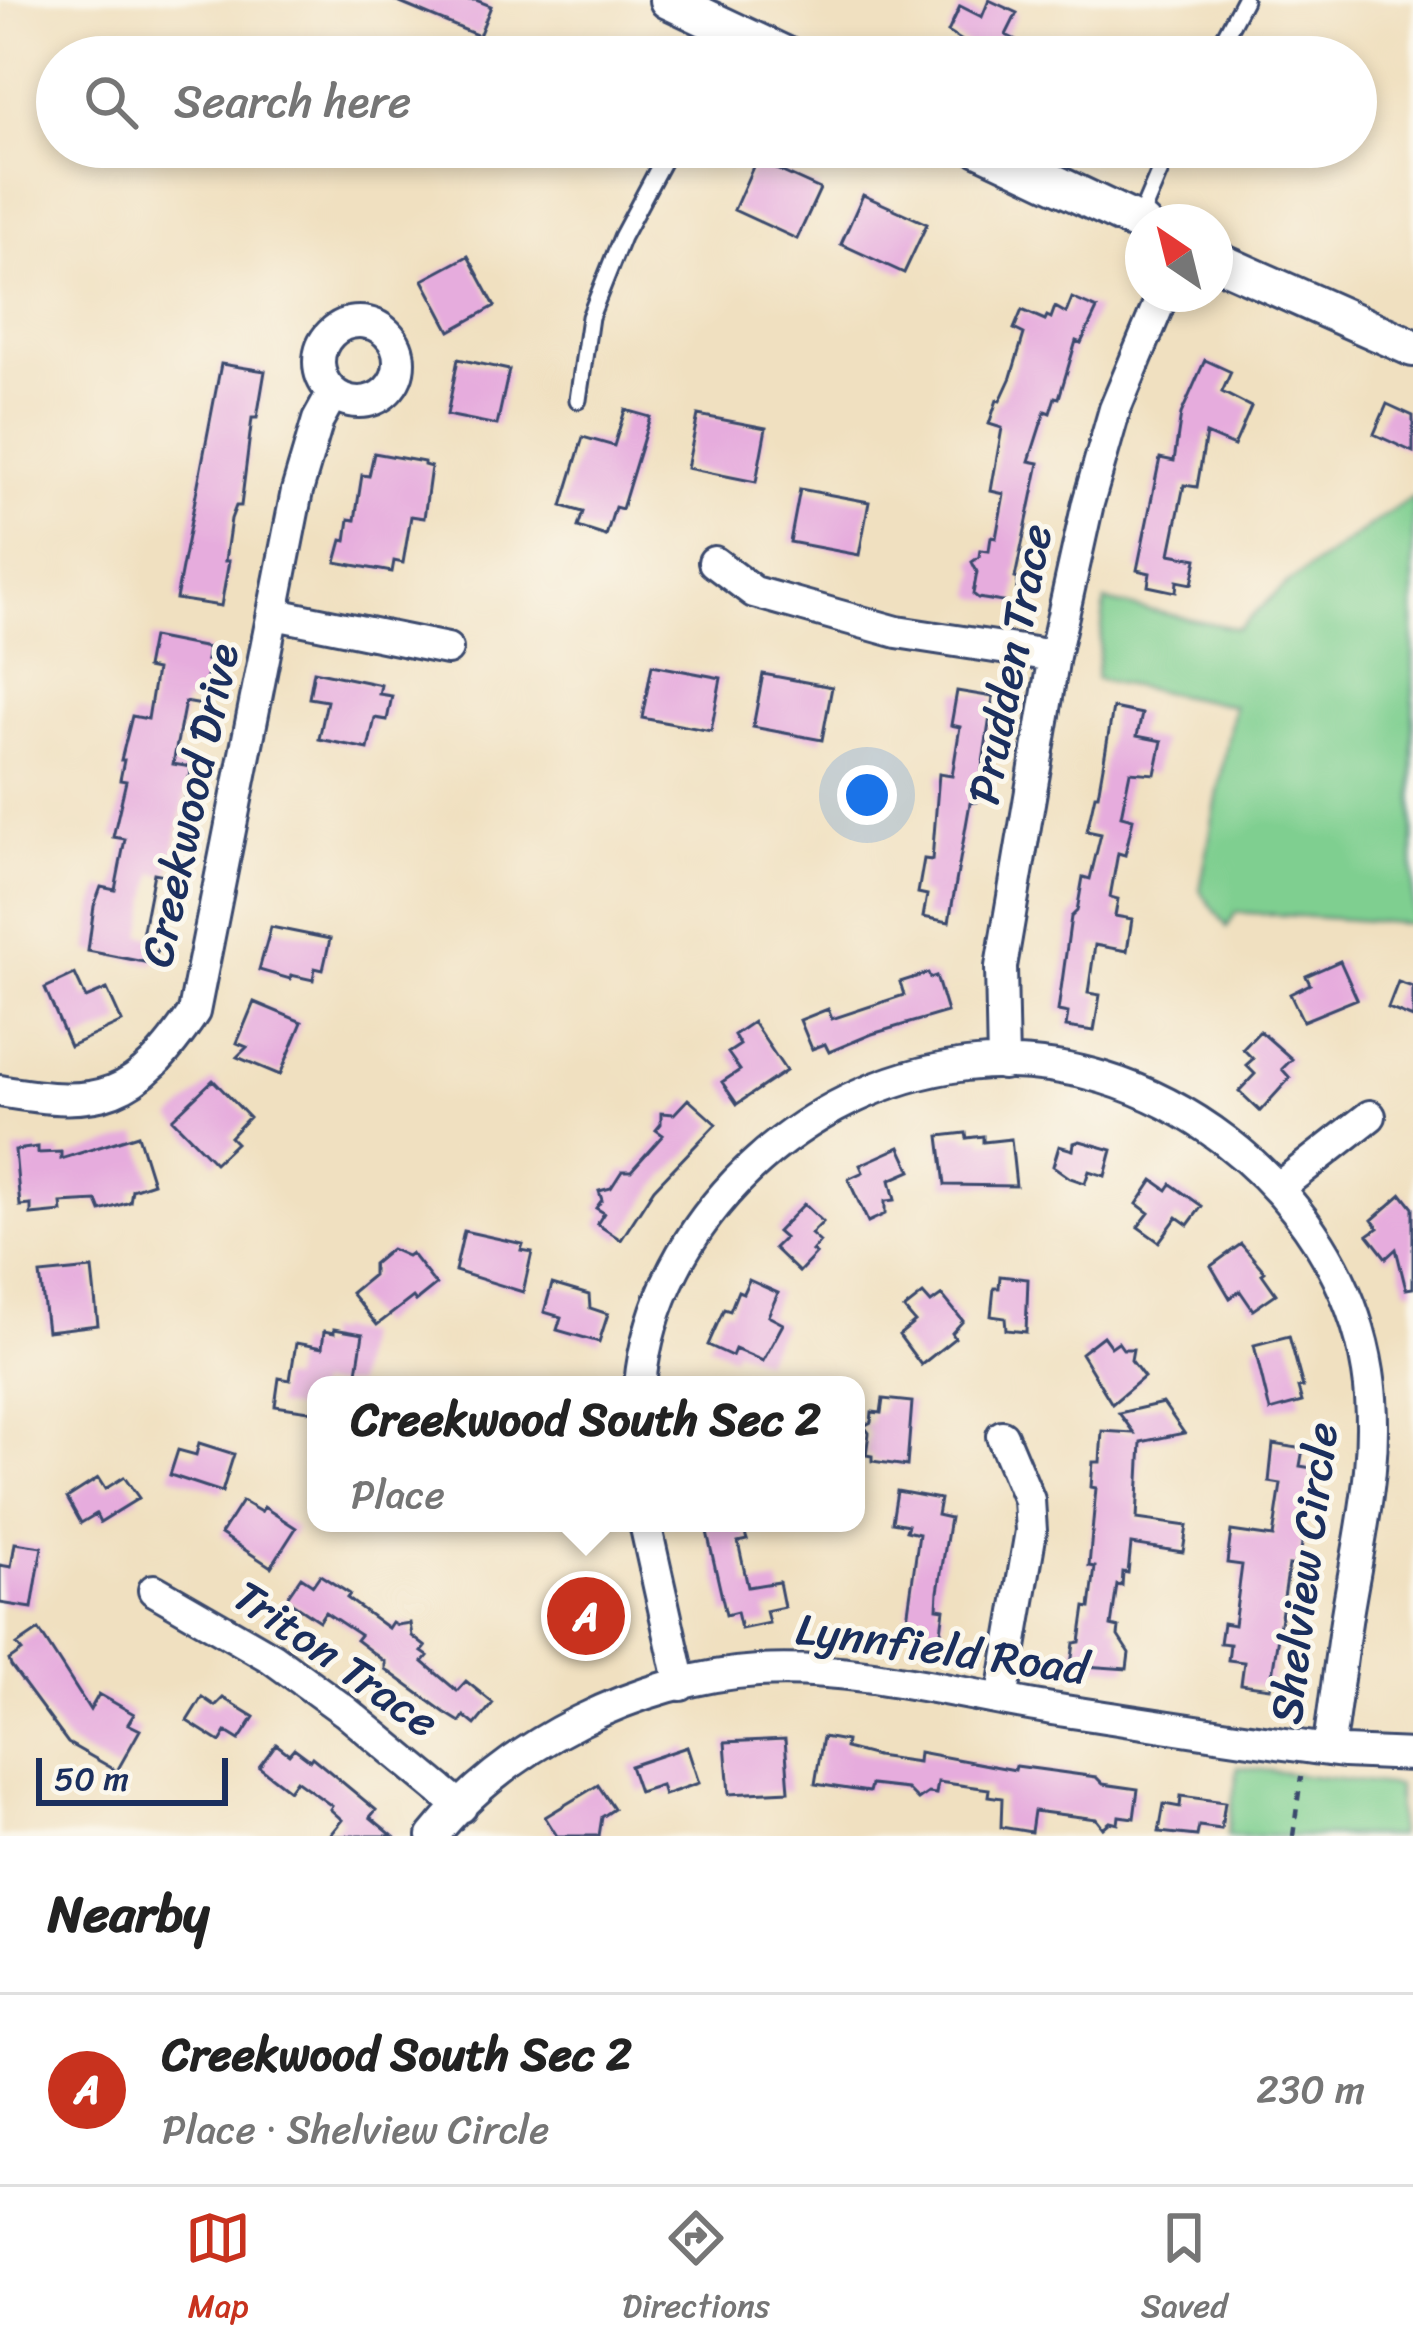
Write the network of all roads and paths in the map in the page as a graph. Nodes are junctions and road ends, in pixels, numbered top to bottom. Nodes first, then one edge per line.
1 (668, 0) edge
2 (1244, 0) edge
3 (715, 36) edge
4 (1225, 36) edge
5 (659, 168) edge
6 (1023, 168) edge
7 (1162, 168) edge
8 (1148, 204) edge
9 (1125, 216) edge
10 (1233, 268) edge
11 (1155, 312) edge
12 (1413, 348) edge
13 (333, 393) dead end
14 (578, 400) dead end
15 (714, 562) dead end
16 (275, 614) junction
17 (447, 649) dead end
18 (1054, 656) junction
19 (1003, 1064) junction
20 (0, 1091) edge
21 (1370, 1115) dead end
22 (1278, 1188) junction
23 (641, 1376) edge
24 (1002, 1436) dead end
25 (647, 1532) edge
26 (154, 1590) dead end
27 (681, 1684) junction
28 (1002, 1700) junction
29 (1317, 1749) junction
30 (1413, 1754) edge
31 (460, 1807) junction
32 (434, 1836) edge
33 (1293, 1836) edge

1 - 3 street
2 - 4 lane
5 - 14 lane
6 - 9 street
7 - 8 lane
10 - 12 street
11 - 18 street, Prudden Trace
13 - 16 street, Creekwood Drive
15 - 18 street
16 - 17 street
16 - 20 street, Creekwood Drive
18 - 19 street, Prudden Trace
19 - 22 street, Shelview Circle
19 - 23 street, Shelview Circle
21 - 22 street
22 - 29 street, Shelview Circle
24 - 28 street
25 - 27 street
26 - 31 street, Triton Trace
27 - 28 street, Lynnfield Road
27 - 31 street, Lynnfield Road
28 - 29 street, Lynnfield Road
29 - 30 street, Lynnfield Road
29 - 33 path
31 - 32 street, Lynnfield Road

